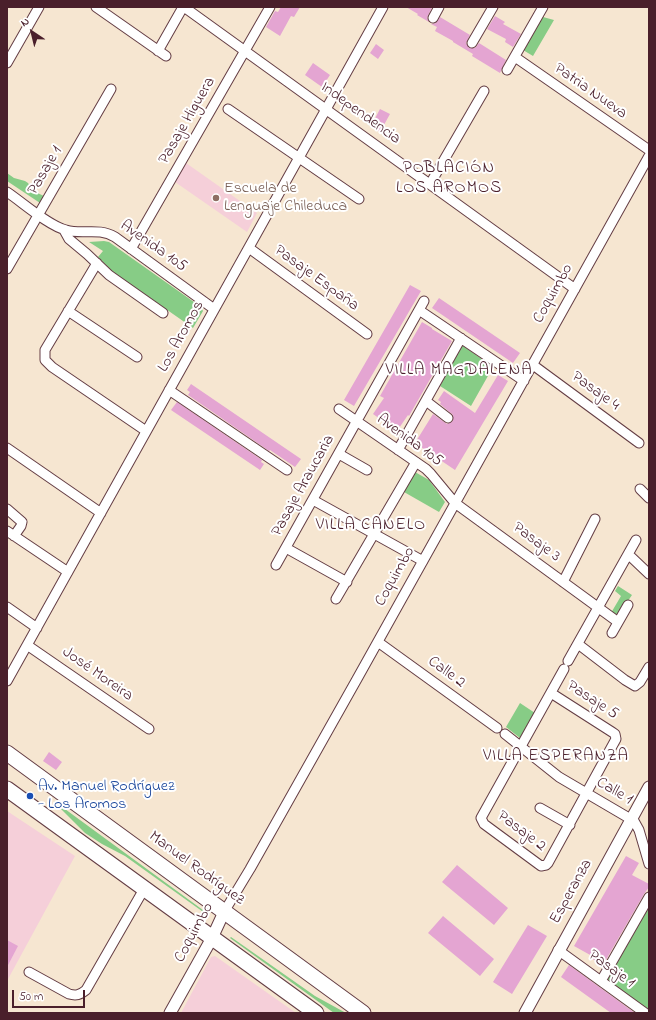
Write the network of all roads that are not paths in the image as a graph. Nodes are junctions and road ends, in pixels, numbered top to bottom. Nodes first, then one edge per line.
1 (39, 7) edge
2 (96, 7) edge
3 (183, 7) edge
4 (270, 7) edge
5 (383, 7) edge
6 (439, 7) edge
7 (493, 7) edge
8 (548, 8) edge
9 (433, 18) dead end
10 (472, 43) dead end
11 (245, 51) junction
12 (515, 57) junction
13 (7, 63) edge
14 (507, 70) dead end
15 (111, 89) dead end
16 (484, 91) dead end
17 (228, 109) dead end
18 (326, 109) junction
19 (649, 150) edge
20 (649, 156) edge
21 (299, 158) junction
22 (430, 184) junction
23 (7, 192) edge
24 (359, 199) dead end
25 (39, 214) junction
26 (64, 230) junction
27 (249, 248) junction
28 (131, 249) junction
29 (97, 263) junction
30 (7, 269) edge
31 (575, 290) junction
32 (424, 301) dead end
33 (214, 309) junction
34 (420, 310) junction
35 (68, 311) junction
36 (163, 313) dead end
37 (366, 334) dead end
38 (461, 338) junction
39 (137, 357) dead end
40 (533, 365) junction
41 (524, 381) junction
42 (169, 390) junction
43 (426, 401) junction
44 (339, 409) dead end
45 (448, 418) dead end
46 (357, 422) junction
47 (146, 431) junction
48 (639, 443) dead end
49 (7, 448) edge
50 (398, 450) junction
51 (339, 454) junction
52 (416, 462) junction
53 (287, 470) dead end
54 (367, 470) dead end
55 (640, 489) dead end
56 (649, 498) edge
57 (313, 500) junction
58 (455, 503) junction
59 (7, 509) edge
60 (101, 513) junction
61 (596, 519) dead end
62 (11, 533) edge
63 (374, 534) junction
64 (636, 540) dead end
65 (286, 548) junction
66 (628, 554) junction
67 (423, 561) junction
68 (276, 566) dead end
69 (68, 572) junction
70 (649, 574) edge
71 (346, 582) junction
72 (563, 582) junction
73 (336, 599) dead end
74 (628, 605) dead end
75 (7, 607) edge
76 (598, 608) junction
77 (618, 622) junction
78 (37, 628) junction
79 (612, 633) dead end
80 (378, 642) junction
81 (578, 644) junction
82 (27, 645) junction
83 (649, 667) edge
84 (7, 681) edge
85 (551, 693) junction
86 (497, 728) dead end
87 (149, 730) dead end
88 (505, 734) dead end
89 (520, 747) junction
90 (7, 753) edge
91 (649, 787) edge
92 (7, 789) edge
93 (587, 793) junction
94 (646, 800) edge
95 (540, 808) dead end
96 (631, 819) junction
97 (570, 825) junction
98 (649, 864) edge
99 (144, 888) junction
100 (649, 897) edge
101 (224, 912) junction
102 (212, 938) junction
103 (558, 950) junction
104 (29, 972) dead end
105 (601, 981) junction
106 (170, 1013) edge
107 (316, 1013) edge
108 (363, 1013) edge
109 (525, 1013) edge
110 (645, 1013) edge

1 - 13 street
2 - 3 street
3 - 11 street, Independencia
4 - 11 street, Pasaje Higuera
5 - 18 street, Los Aromos
6 - 9 street
7 - 10 street
8 - 12 street
11 - 18 street, Independencia
11 - 28 street, Pasaje Higuera
12 - 14 street
12 - 19 street, Patria Nueva
15 - 25 street, Pasaje 1
16 - 22 street
17 - 21 street
18 - 21 street, Los Aromos
18 - 22 street, Independencia
20 - 31 street, Coquimbo
21 - 24 street
21 - 27 street, Los Aromos
22 - 31 street, Independencia
23 - 25 street, Avenida 105
25 - 26 street, Avenida 105
25 - 30 street, Pasaje 1
26 - 28 street, Avenida 105
26 - 29 street
27 - 33 street, Los Aromos
27 - 37 street, Pasaje España
28 - 33 street, Avenida 105
29 - 35 street
29 - 36 street
31 - 40 street, Coquimbo
32 - 34 street, Pasaje Araucaria
33 - 42 street, Los Aromos
34 - 38 street
34 - 46 street, Pasaje Araucaria
35 - 39 street
35 - 47 street
38 - 41 street
38 - 43 street
40 - 41 street, Coquimbo
40 - 48 street, Pasaje 4
41 - 58 street, Coquimbo
42 - 47 street, Los Aromos
42 - 53 street
43 - 45 street
43 - 50 street
44 - 46 street, Avenida 105
46 - 50 street, Avenida 105
46 - 51 street, Pasaje Araucaria
47 - 60 street, Los Aromos
49 - 60 street
50 - 52 street, Avenida 105
51 - 54 street
51 - 57 street, Pasaje Araucaria
52 - 58 street, Avenida 105
52 - 63 street
55 - 56 street
57 - 63 street
57 - 65 street, Pasaje Araucaria
58 - 67 street, Coquimbo
58 - 72 street, Pasaje 3
59 - 62 street
60 - 69 street, Los Aromos
61 - 72 street
62 - 69 street
63 - 67 street
63 - 71 street
64 - 66 street
65 - 68 street, Pasaje Araucaria
65 - 71 street
66 - 70 street
66 - 76 street
67 - 80 street, Coquimbo
69 - 78 street, Los Aromos
71 - 73 street
72 - 76 street, Pasaje 3
74 - 77 street
75 - 78 street
76 - 77 street, Pasaje 3
76 - 81 street
77 - 79 street
78 - 82 street, Los Aromos
80 - 86 street, Calle 2
80 - 101 street, Coquimbo
81 - 83 street
81 - 85 street
82 - 84 street, Los Aromos
82 - 87 street, José Moreira
85 - 89 street
85 - 93 street, Pasaje 5
88 - 89 street, Calle 1
89 - 93 street, Calle 1
89 - 97 street, Pasaje 2
90 - 101 main road, Manuel Rodríguez
91 - 94 street, Esperanza
92 - 99 main road
93 - 96 street, Calle 1
93 - 97 street
94 - 96 street, Esperanza
95 - 97 street
96 - 98 street
96 - 103 street, Esperanza
99 - 102 main road
99 - 104 street
100 - 105 street
101 - 102 street, Coquimbo
101 - 108 main road, Manuel Rodríguez
102 - 106 street, Coquimbo
102 - 107 main road
103 - 105 street, Pasaje 1
103 - 109 street, Esperanza
105 - 110 street, Pasaje 1

